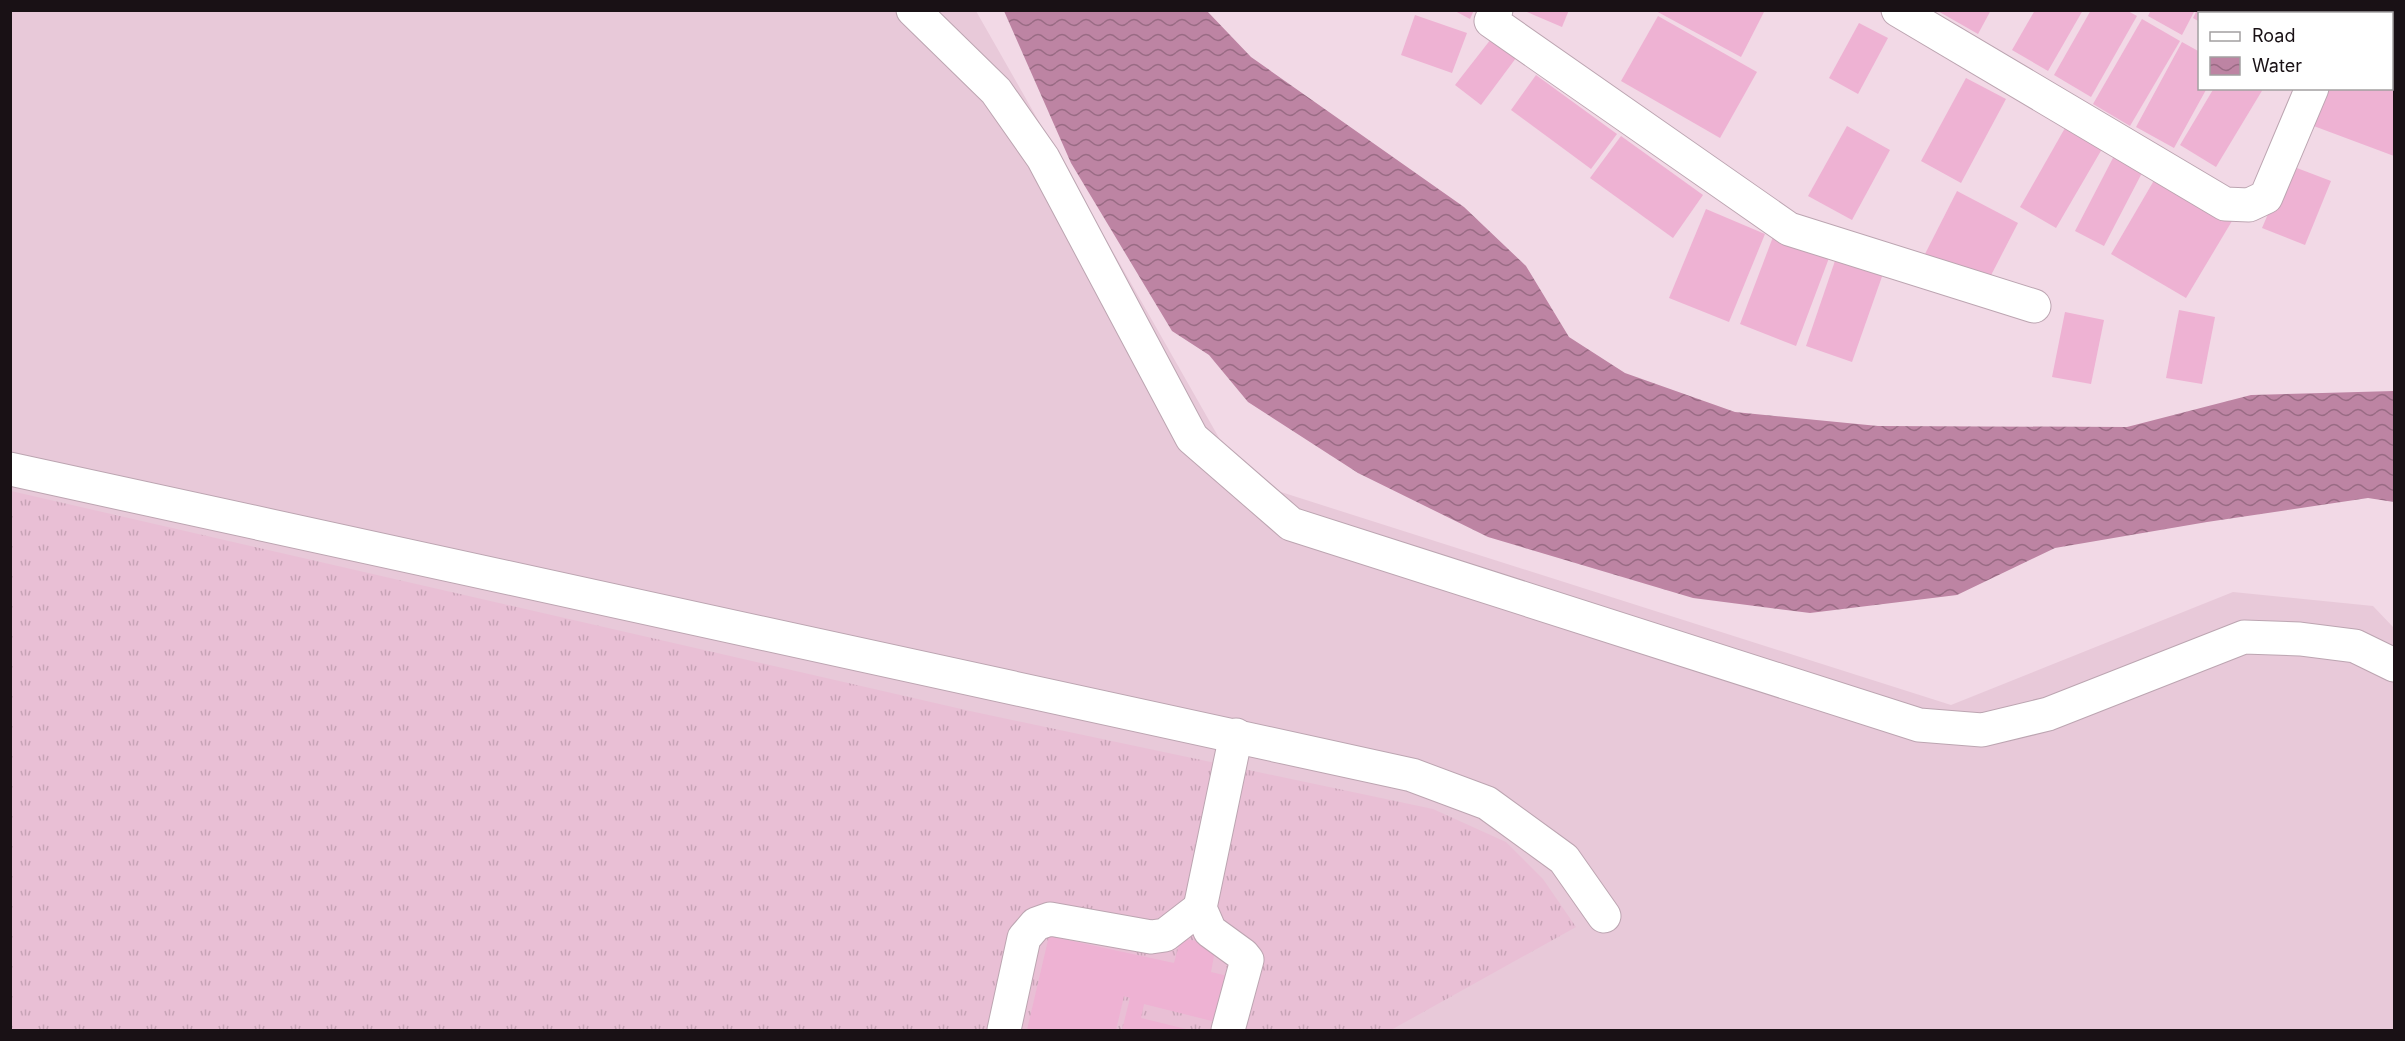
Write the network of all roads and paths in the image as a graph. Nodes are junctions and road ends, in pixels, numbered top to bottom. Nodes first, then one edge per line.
1 (913, 10) edge
2 (1496, 10) edge
3 (1898, 10) edge
4 (2311, 90) edge
5 (2034, 306) dead end
6 (10, 469) edge
7 (2394, 665) edge
8 (1236, 735) junction
9 (1200, 908) junction
10 (1604, 916) dead end
11 (1004, 1030) edge
12 (1227, 1030) edge

1 - 7 street
2 - 5 street
3 - 4 street
6 - 8 street
8 - 9 street
8 - 10 street
9 - 11 street
9 - 12 street

